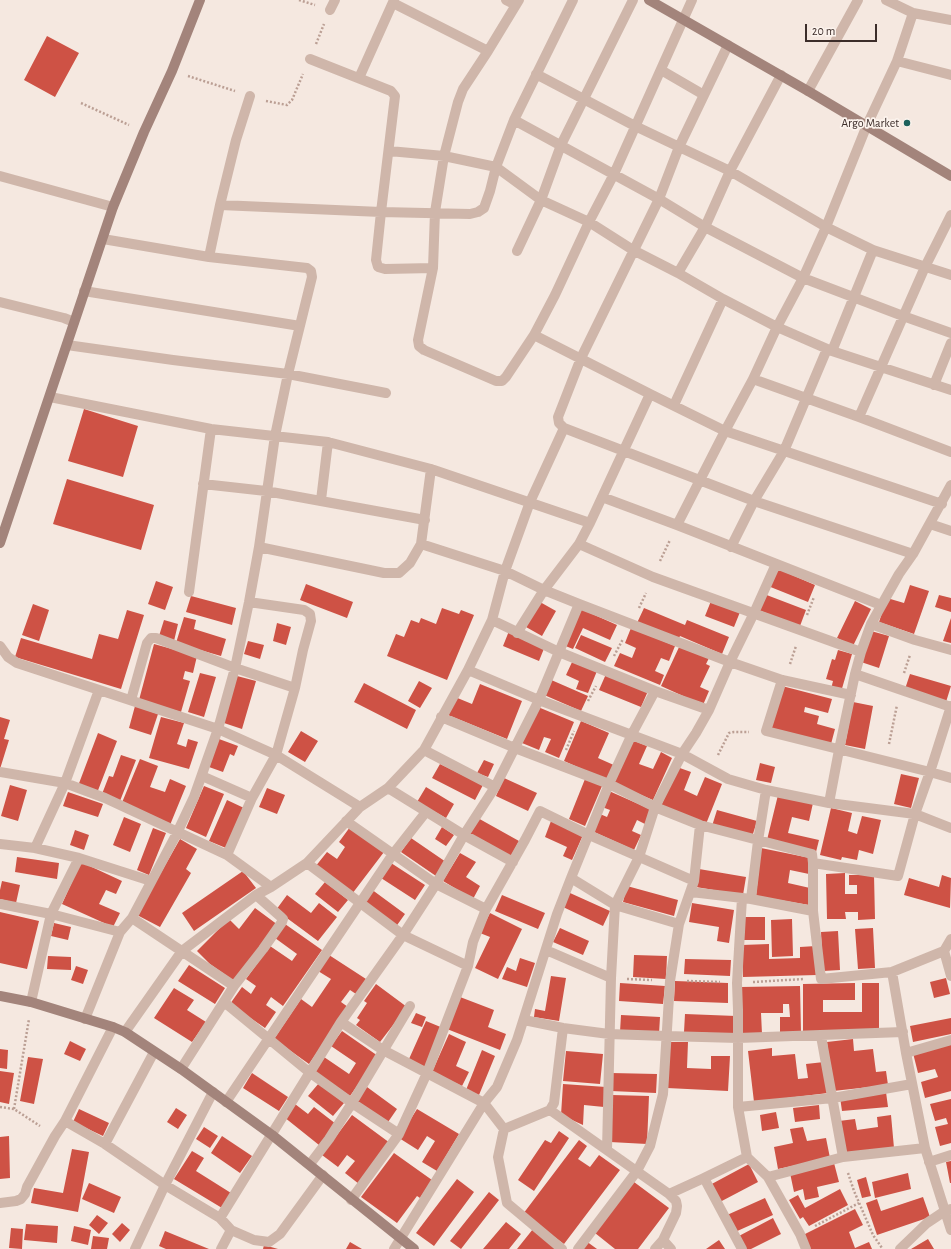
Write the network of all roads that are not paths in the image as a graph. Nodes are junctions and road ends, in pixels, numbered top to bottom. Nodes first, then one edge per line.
1 (200, 0) edge
2 (335, 0) edge
3 (506, 0) edge
4 (573, 0) edge
5 (633, 0) edge
6 (649, 0) edge
7 (692, 0) edge
8 (858, 0) edge
9 (886, 0) edge
10 (393, 2) edge
11 (517, 3) edge
12 (330, 10) dead end
13 (913, 12) junction
14 (684, 19) junction
15 (951, 20) edge
16 (728, 45) junction
17 (488, 51) junction
18 (310, 59) road end
19 (897, 60) junction
20 (660, 70) junction
21 (536, 74) junction
22 (781, 75) junction
23 (951, 75) edge
24 (359, 78) junction
25 (808, 91) junction
26 (704, 95) junction
27 (250, 96) road end
28 (584, 99) junction
29 (514, 120) junction
30 (867, 125) junction
31 (635, 126) junction
32 (561, 145) junction
33 (679, 147) junction
34 (388, 151) junction
35 (444, 156) junction
36 (496, 167) junction
37 (730, 171) junction
38 (614, 174) junction
39 (0, 176) edge
40 (951, 176) edge
41 (658, 199) junction
42 (541, 200) junction
43 (220, 205) junction
44 (113, 207) junction
45 (380, 212) junction
46 (435, 212) junction
47 (951, 216) edge
48 (589, 222) junction
49 (705, 227) junction
50 (826, 227) junction
51 (103, 240) junction
52 (633, 250) junction
53 (873, 250) junction
54 (517, 251) dead end
55 (209, 257) junction
56 (924, 267) junction
57 (433, 268) junction
58 (678, 273) junction
59 (951, 275) edge
60 (803, 278) junction
61 (84, 291) junction
62 (854, 297) junction
63 (723, 299) junction
64 (0, 302) edge
65 (903, 316) junction
66 (74, 322) junction
67 (300, 326) junction
68 (777, 327) junction
69 (951, 332) edge
70 (534, 335) junction
71 (951, 343) edge
72 (67, 345) junction
73 (830, 350) junction
74 (581, 358) junction
75 (881, 367) junction
76 (288, 374) junction
77 (753, 380) junction
78 (934, 385) junction
79 (951, 390) edge
80 (386, 393) dead end
81 (650, 394) junction
82 (50, 397) junction
83 (806, 399) junction
84 (674, 405) junction
85 (859, 417) junction
86 (564, 428) junction
87 (211, 429) junction
88 (725, 431) junction
89 (275, 436) junction
90 (328, 442) junction
91 (623, 451) junction
92 (784, 451) junction
93 (951, 452) edge
94 (431, 469) junction
95 (699, 481) junction
96 (203, 484) junction
97 (951, 485) edge
98 (266, 491) junction
99 (602, 497) junction
100 (321, 500) junction
101 (754, 501) junction
102 (530, 502) junction
103 (942, 504) junction
104 (425, 520) junction
105 (590, 523) junction
106 (930, 524) junction
107 (677, 525) junction
108 (951, 531) edge
109 (0, 543) edge
110 (421, 544) junction
111 (579, 544) junction
112 (259, 546) junction
113 (731, 547) junction
114 (913, 554) junction
115 (776, 564) junction
116 (505, 571) junction
117 (544, 590) junction
118 (189, 592) dead end
119 (249, 602) junction
120 (579, 604) junction
121 (881, 605) junction
122 (754, 613) junction
123 (492, 620) junction
124 (871, 624) junction
125 (517, 633) junction
126 (0, 646) edge
127 (951, 650) edge
128 (560, 652) junction
129 (861, 652) junction
130 (730, 662) junction
131 (235, 668) junction
132 (468, 670) junction
133 (855, 674) junction
134 (782, 680) junction
135 (295, 688) junction
136 (99, 690) junction
137 (655, 691) junction
138 (851, 695) junction
139 (131, 700) junction
140 (539, 700) junction
141 (951, 707) edge
142 (709, 710) junction
143 (441, 717) junction
144 (218, 729) junction
145 (632, 734) junction
146 (515, 748) junction
147 (424, 750) junction
148 (839, 750) junction
149 (682, 754) junction
150 (276, 755) junction
151 (0, 772) edge
152 (930, 772) junction
153 (202, 776) junction
154 (951, 778) edge
155 (65, 783) junction
156 (609, 784) junction
157 (495, 787) junction
158 (388, 788) junction
159 (766, 790) junction
160 (252, 798) junction
161 (829, 803) junction
162 (360, 807) junction
163 (655, 807) junction
164 (426, 812) junction
165 (914, 814) junction
166 (346, 821) junction
167 (700, 825) junction
168 (951, 828) edge
169 (177, 833) junction
170 (464, 834) junction
171 (589, 835) junction
172 (758, 841) junction
173 (0, 844) edge
174 (36, 848) junction
175 (393, 854) junction
176 (227, 855) junction
177 (638, 857) junction
178 (79, 858) junction
179 (513, 862) junction
180 (307, 863) junction
181 (814, 863) junction
182 (571, 878) junction
183 (151, 881) junction
184 (694, 881) junction
185 (436, 884) junction
186 (271, 887) junction
187 (691, 892) junction
188 (256, 895) junction
189 (746, 899) junction
190 (0, 904) edge
191 (360, 904) junction
192 (615, 905) junction
193 (486, 909) junction
194 (814, 911) junction
195 (51, 914) junction
196 (132, 918) junction
197 (679, 924) junction
198 (120, 932) junction
199 (402, 934) junction
200 (951, 939) edge
201 (546, 950) junction
202 (182, 951) junction
203 (944, 951) junction
204 (468, 966) junction
205 (892, 972) junction
206 (951, 976) edge
207 (611, 978) junction
208 (234, 986) junction
209 (0, 996) edge
210 (32, 1002) junction
211 (224, 1002) junction
212 (410, 1006) dead end
213 (85, 1019) junction
214 (524, 1020) junction
215 (341, 1022) junction
216 (113, 1027) junction
217 (563, 1028) junction
218 (125, 1032) junction
219 (902, 1032) junction
220 (609, 1034) junction
221 (666, 1036) junction
222 (822, 1036) junction
223 (268, 1038) junction
224 (738, 1038) junction
225 (951, 1040) edge
226 (383, 1050) junction
227 (154, 1052) junction
228 (906, 1053) junction
229 (181, 1069) junction
230 (309, 1072) junction
231 (427, 1073) junction
232 (912, 1084) junction
233 (213, 1092) junction
234 (833, 1098) junction
235 (226, 1102) junction
236 (352, 1103) junction
237 (484, 1103) junction
238 (738, 1107) junction
239 (550, 1110) junction
240 (65, 1121) junction
241 (504, 1129) junction
242 (399, 1134) junction
243 (272, 1135) junction
244 (105, 1144) junction
245 (925, 1148) junction
246 (607, 1150) junction
247 (951, 1155) edge
248 (747, 1157) junction
249 (843, 1157) junction
250 (929, 1162) junction
251 (310, 1164) junction
252 (637, 1171) junction
253 (323, 1175) junction
254 (768, 1176) junction
255 (704, 1178) junction
256 (165, 1185) junction
257 (668, 1194) junction
258 (351, 1200) junction
259 (0, 1203) edge
260 (948, 1210) edge
261 (220, 1218) junction
262 (231, 1230) junction
263 (951, 1230) edge
264 (400, 1239) junction
265 (662, 1240) junction
266 (135, 1249) edge
267 (221, 1249) edge
268 (394, 1249) edge
269 (414, 1249) edge
270 (562, 1249) edge
271 (578, 1249) edge
272 (655, 1249) edge
273 (671, 1249) edge
274 (742, 1249) edge
275 (806, 1249) edge
276 (900, 1249) edge

1 - 44 street
2 - 12 street
3 - 11 street
4 - 21 street
5 - 28 street
6 - 14 street
7 - 14 street
8 - 25 street
9 - 13 street
10 - 17 street
10 - 24 street
11 - 17 street
13 - 15 street
13 - 19 street
14 - 16 street
14 - 20 street
16 - 22 street
16 - 26 street
17 - 35 street
18 - 24 street
19 - 23 street
19 - 30 street
20 - 26 street
20 - 31 street
21 - 28 street
21 - 29 street
22 - 25 street
22 - 37 street
24 - 34 street
25 - 30 street
26 - 33 street
27 - 43 street
28 - 31 street
28 - 32 street
29 - 32 street
29 - 36 street
30 - 40 street
30 - 50 street
31 - 33 street
31 - 38 street
32 - 38 street
32 - 42 street
33 - 37 street
33 - 41 street
34 - 35 street
34 - 45 street
35 - 36 street
35 - 46 street
36 - 42 street
36 - 46 street
37 - 49 street
37 - 50 street
38 - 41 street
38 - 48 street
39 - 44 street
41 - 49 street
41 - 52 street
42 - 48 street
42 - 54 street
43 - 45 street
43 - 55 street
44 - 51 street
45 - 46 street
45 - 57 street
46 - 57 street
47 - 56 street
48 - 52 street
48 - 70 street
49 - 58 street
49 - 60 street
50 - 53 street
50 - 60 street
51 - 55 street
51 - 61 street
52 - 58 street
52 - 74 street
53 - 56 street
53 - 62 street
55 - 67 street
56 - 59 street
56 - 65 street
57 - 70 street
58 - 63 street
60 - 62 street
60 - 68 street
61 - 66 street
61 - 67 street
62 - 65 street
62 - 73 street
63 - 68 street
63 - 84 street
64 - 66 street
65 - 69 street
65 - 75 street
66 - 72 street
67 - 76 street
68 - 73 street
68 - 77 street
70 - 74 street
71 - 78 street
72 - 76 street
72 - 82 street
73 - 75 street
73 - 83 street
74 - 81 street
74 - 86 street
75 - 78 street
75 - 85 street
76 - 80 street
76 - 89 street
77 - 83 street
77 - 88 street
78 - 79 street
81 - 84 street
81 - 91 street
82 - 87 street
82 - 109 street
83 - 85 street
83 - 92 street
84 - 88 street
85 - 93 street
86 - 91 street
86 - 102 street
87 - 89 street
87 - 96 street
88 - 92 street
88 - 95 street
89 - 90 street
89 - 98 street
90 - 94 street
90 - 100 street
91 - 95 street
91 - 99 street
92 - 101 street
92 - 103 street
94 - 102 street
94 - 104 street
95 - 101 street
95 - 107 street
96 - 98 street
96 - 118 street
97 - 103 street
98 - 100 street
98 - 112 street
99 - 105 street
99 - 107 street
100 - 104 street
101 - 113 street
101 - 114 street
102 - 105 street
102 - 116 street
103 - 106 street
104 - 110 street
105 - 111 street
106 - 108 street
106 - 114 street
107 - 113 street
110 - 112 street
110 - 116 street
111 - 117 street
111 - 122 street
112 - 119 street
113 - 115 street
114 - 121 street
115 - 121 street
115 - 122 street
116 - 117 street
116 - 123 street
117 - 120 street
117 - 125 street
119 - 131 street
119 - 135 street
120 - 128 street
120 - 130 street
121 - 124 street
122 - 129 street
122 - 130 street
123 - 125 street
123 - 132 street
124 - 127 street
124 - 129 street
125 - 128 street
126 - 136 street
128 - 137 street
128 - 140 street
129 - 133 street
130 - 134 street
130 - 142 street
131 - 135 street
131 - 139 street
131 - 144 street
132 - 140 street
132 - 143 street
133 - 138 street
133 - 141 street
134 - 138 street
134 - 148 street
135 - 150 street
136 - 139 street
136 - 155 street
137 - 142 street
137 - 145 street
138 - 148 street
139 - 144 street
140 - 145 street
140 - 146 street
141 - 152 street
142 - 149 street
143 - 146 street
143 - 147 street
144 - 150 street
144 - 153 street
145 - 149 street
145 - 156 street
146 - 156 street
146 - 157 street
147 - 157 street
147 - 158 street
148 - 152 street
148 - 161 street
149 - 159 street
149 - 163 street
150 - 160 street
150 - 162 street
151 - 155 street
152 - 154 street
152 - 165 street
153 - 160 street
153 - 169 street
155 - 169 street
155 - 174 street
156 - 163 street
156 - 171 street
157 - 170 street
158 - 162 street
158 - 164 street
159 - 161 street
159 - 172 street
160 - 176 street
161 - 165 street
162 - 166 street
163 - 167 street
163 - 177 street
164 - 170 street
164 - 175 street
165 - 168 street
165 - 181 street
166 - 175 street
166 - 180 street
167 - 172 street
167 - 184 street
169 - 176 street
169 - 183 street
170 - 179 street
170 - 185 street
171 - 177 street
171 - 179 street
171 - 182 street
172 - 181 street
172 - 189 street
173 - 174 street
174 - 178 street
175 - 185 street
175 - 191 street
176 - 186 street
177 - 184 street
177 - 192 street
178 - 183 street
178 - 195 street
179 - 193 street
180 - 186 street
180 - 191 street
181 - 194 street
182 - 192 street
182 - 201 street
183 - 196 street
184 - 187 street
185 - 193 street
185 - 199 street
186 - 188 street
187 - 189 street
187 - 197 street
188 - 202 street
188 - 208 street
189 - 194 street
189 - 224 street
190 - 195 street
191 - 199 street
191 - 223 street
192 - 197 street
192 - 207 street
193 - 204 street
194 - 205 street
195 - 198 street
195 - 210 street
196 - 198 street
196 - 202 street
197 - 221 street
198 - 213 street
199 - 204 street
199 - 215 street
200 - 203 street
201 - 207 street
201 - 214 street
202 - 208 street
202 - 218 street
203 - 205 street
203 - 206 street
204 - 231 street
205 - 219 street
207 - 220 street
208 - 211 street
209 - 210 street
210 - 213 street
211 - 223 street
211 - 229 street
212 - 226 street
213 - 216 street
214 - 217 street
214 - 237 street
215 - 226 street
215 - 230 street
216 - 218 street
216 - 240 street
217 - 220 street
217 - 239 street
218 - 227 street
219 - 222 street
219 - 228 street
220 - 221 street
220 - 246 street
221 - 224 street
221 - 252 street
222 - 224 street
222 - 234 street
223 - 230 street
223 - 235 street
224 - 238 street
225 - 228 street
226 - 231 street
226 - 236 street
227 - 229 street
227 - 244 street
228 - 232 street
229 - 233 street
230 - 236 street
230 - 243 street
231 - 237 street
231 - 242 street
232 - 234 street
232 - 245 street
233 - 235 street
233 - 256 street
234 - 238 street
234 - 249 street
235 - 243 street
236 - 242 street
236 - 251 street
237 - 241 street
237 - 264 street
238 - 248 street
239 - 241 street
239 - 246 street
240 - 244 street
240 - 259 street
241 - 270 street
242 - 258 street
243 - 251 street
243 - 261 street
244 - 256 street
245 - 249 street
245 - 250 street
246 - 252 street
247 - 250 street
248 - 254 street
248 - 255 street
249 - 254 street
250 - 260 street
251 - 253 street
252 - 257 street
252 - 271 street
253 - 258 street
253 - 262 street
254 - 275 street
255 - 257 street
255 - 274 street
256 - 261 street
256 - 266 street
257 - 265 street
258 - 264 street
260 - 263 street
260 - 276 street
261 - 262 street
262 - 267 street
264 - 268 street
264 - 269 street
265 - 272 street
265 - 273 street

